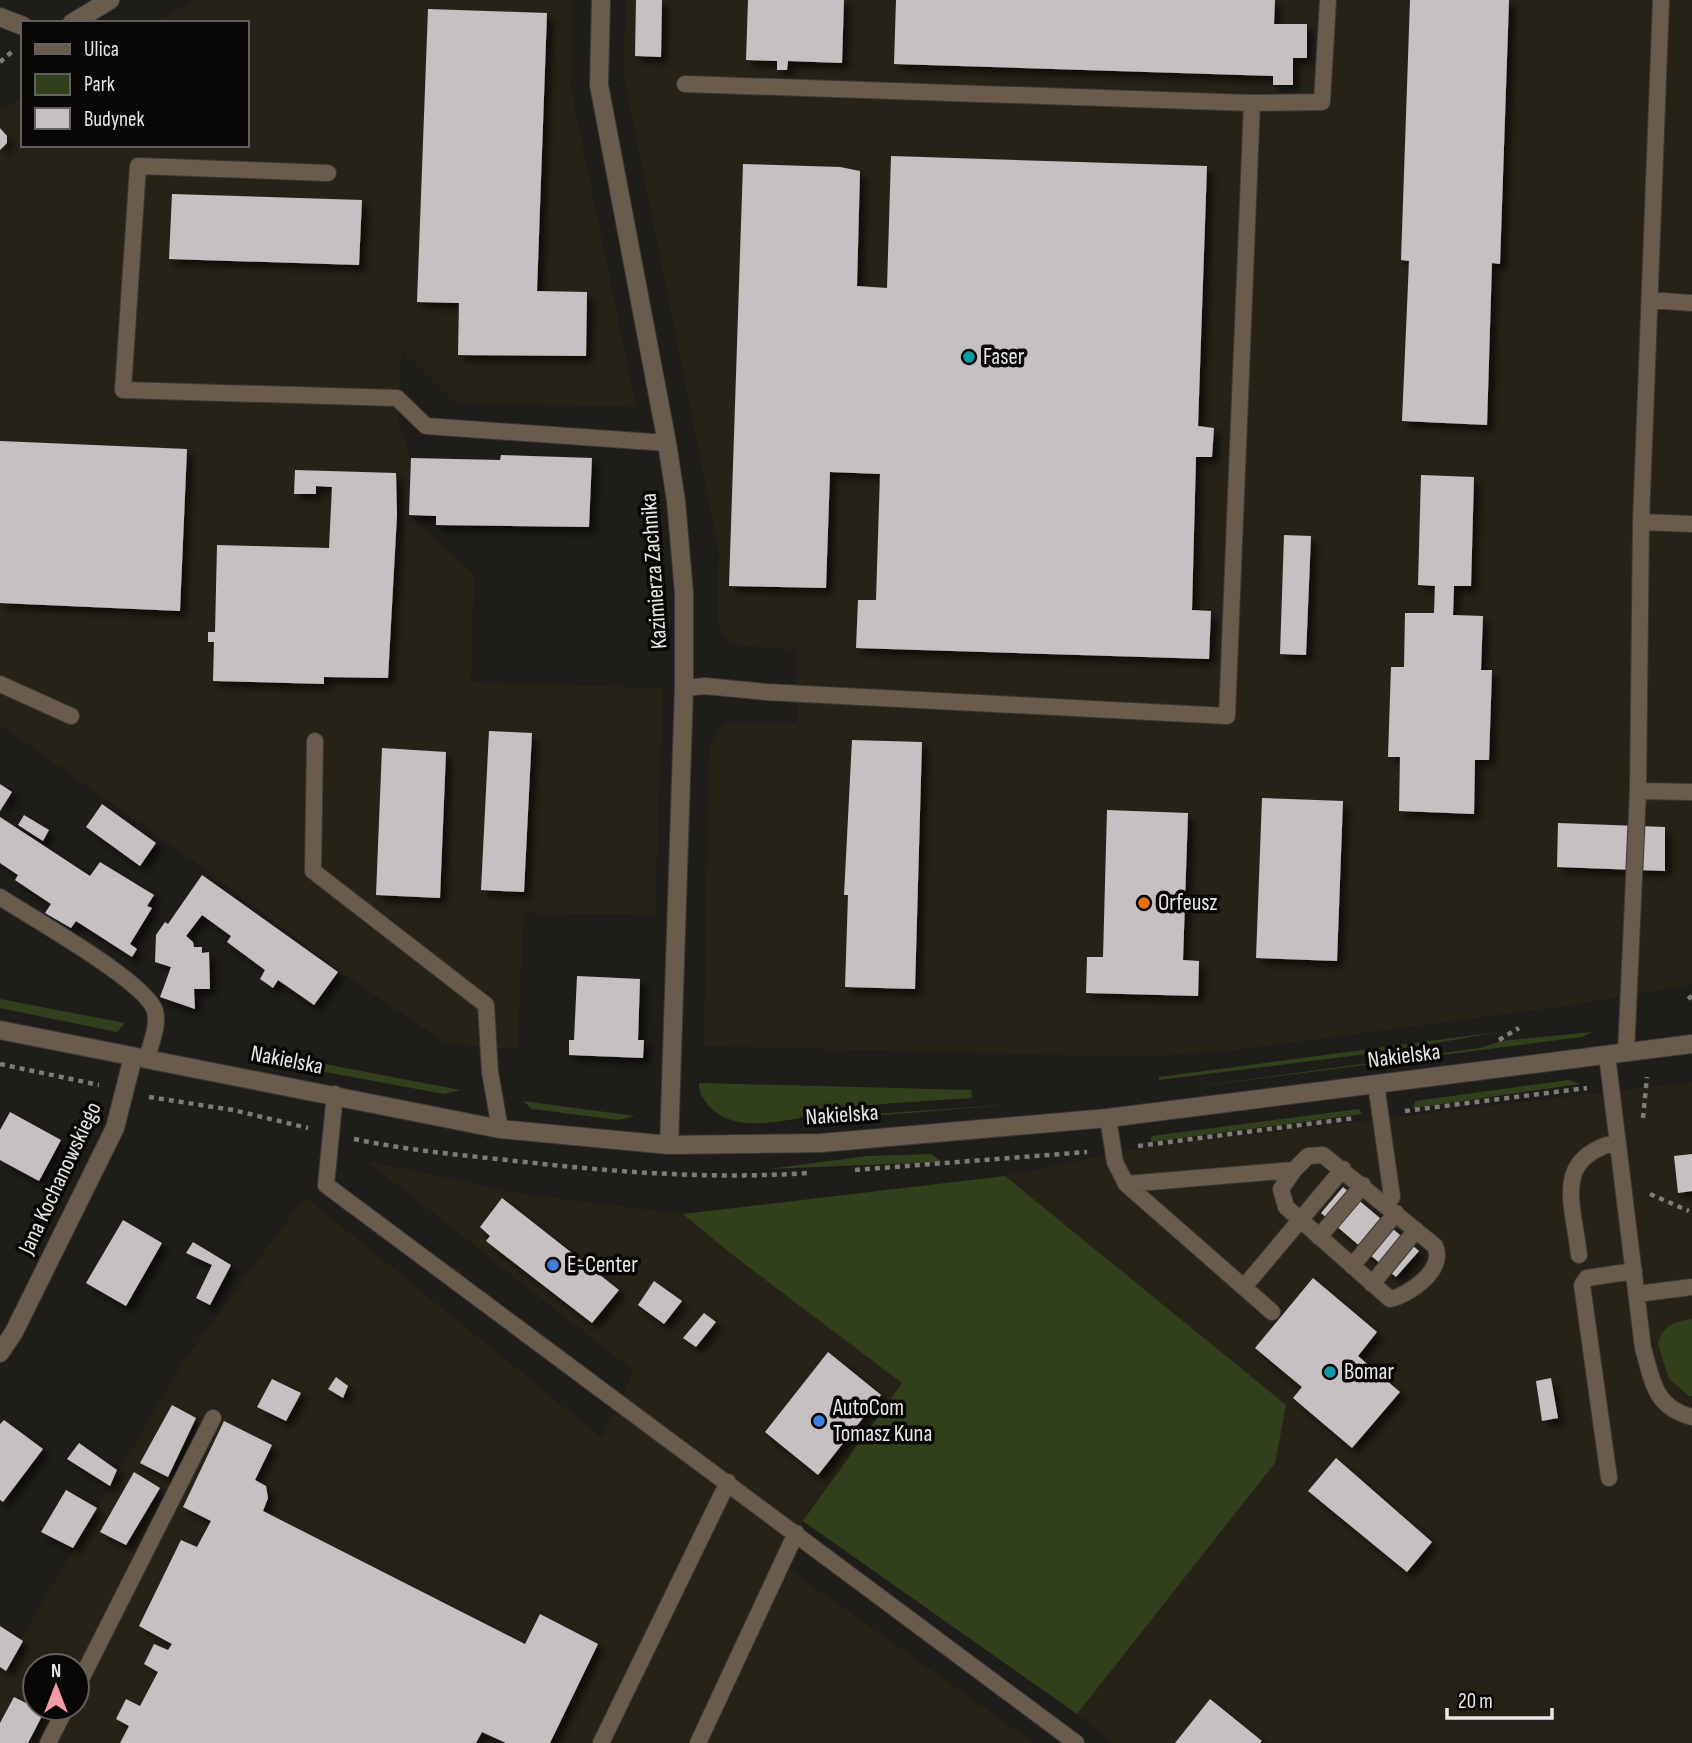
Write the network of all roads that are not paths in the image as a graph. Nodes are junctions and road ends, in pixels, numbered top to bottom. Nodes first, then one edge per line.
1 (110, 0) edge
2 (601, 0) edge
3 (1328, 0) edge
4 (1661, 0) edge
5 (0, 17) edge
6 (75, 21) edge
7 (21, 25) edge
8 (685, 84) dead end
9 (1252, 103) junction
10 (328, 173) dead end
11 (1650, 300) junction
12 (1692, 303) edge
13 (667, 443) junction
14 (1641, 522) junction
15 (1692, 524) edge
16 (0, 684) edge
17 (684, 688) junction
18 (71, 716) dead end
19 (315, 741) dead end
20 (1638, 790) junction
21 (1692, 792) edge
22 (0, 897) edge
23 (0, 1030) edge
24 (1692, 1044) edge
25 (1626, 1052) junction
26 (1607, 1055) junction
27 (140, 1058) junction
28 (1376, 1084) junction
29 (335, 1094) junction
30 (1108, 1118) junction
31 (500, 1129) junction
32 (1617, 1142) junction
33 (669, 1145) junction
34 (1343, 1169) junction
35 (1294, 1170) junction
36 (1126, 1184) junction
37 (1363, 1185) junction
38 (1391, 1209) junction
39 (1299, 1219) junction
40 (1416, 1230) junction
41 (1319, 1237) junction
42 (1579, 1255) dead end
43 (1352, 1266) junction
44 (1634, 1272) junction
45 (1372, 1284) junction
46 (1244, 1287) junction
47 (1692, 1287) edge
48 (1637, 1294) junction
49 (1272, 1312) dead end
50 (0, 1353) edge
51 (1692, 1417) edge
52 (213, 1418) dead end
53 (1609, 1478) dead end
54 (728, 1482) junction
55 (796, 1534) junction
56 (91, 1659) edge
57 (59, 1722) edge
58 (607, 1739) edge
59 (1071, 1742) edge
60 (48, 1743) edge
61 (698, 1743) edge

1 - 6 street
2 - 13 street, Kazimierza Zachnika
3 - 9 lane
4 - 11 lane
5 - 7 street
8 - 9 lane
9 - 17 lane
10 - 13 lane
11 - 12 lane
11 - 14 lane
13 - 17 street, Kazimierza Zachnika
14 - 15 lane
14 - 20 lane
16 - 18 lane
17 - 33 street, Kazimierza Zachnika
19 - 31 lane
20 - 21 lane
20 - 25 lane
22 - 27 lane
23 - 27 street, Nakielska
24 - 25 street, Nakielska
25 - 26 street, Nakielska
26 - 28 street, Nakielska
26 - 32 lane
27 - 29 street, Nakielska
27 - 50 street, Jana Kochanowskiego
28 - 30 street, Nakielska
28 - 38 lane
29 - 31 street, Nakielska
29 - 54 lane
30 - 33 street, Nakielska
30 - 36 lane
31 - 33 street, Nakielska
32 - 42 lane
32 - 44 lane
34 - 35 lane
34 - 37 lane
34 - 39 lane
35 - 36 lane
35 - 39 lane
36 - 46 lane
37 - 38 lane
37 - 41 lane
38 - 40 lane
38 - 43 lane
39 - 41 lane
39 - 46 lane
40 - 45 lane
40 - 45 lane
41 - 43 lane
43 - 45 lane
44 - 48 lane
44 - 53 lane
46 - 49 lane
47 - 48 lane
48 - 51 lane
52 - 56 lane
54 - 55 lane
54 - 58 lane
55 - 59 lane
55 - 61 lane
57 - 60 lane

